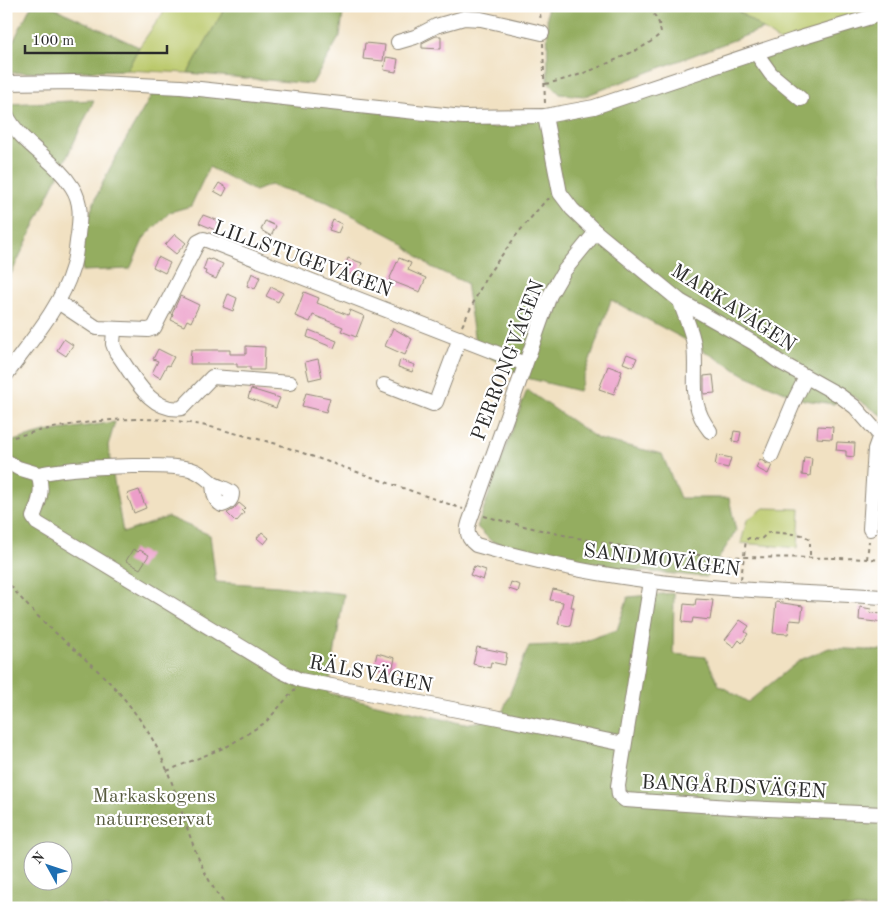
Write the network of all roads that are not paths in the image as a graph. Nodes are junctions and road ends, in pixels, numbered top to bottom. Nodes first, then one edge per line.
1 (884, 12) edge
2 (542, 33) road end
3 (398, 42) dead end
4 (756, 53) junction
5 (6, 83) edge
6 (800, 99) dead end
7 (6, 114) edge
8 (544, 116) junction
9 (596, 232) junction
10 (680, 301) junction
11 (58, 302) junction
12 (114, 330) junction
13 (460, 338) junction
14 (525, 364) junction
15 (6, 375) edge
16 (806, 377) junction
17 (290, 383) dead end
18 (384, 385) dead end
19 (710, 431) dead end
20 (882, 437) edge
21 (771, 456) dead end
22 (6, 461) edge
23 (38, 474) junction
24 (213, 484) dead end
25 (472, 512) joint
26 (870, 529) road end
27 (651, 581) junction
28 (884, 597) edge
29 (624, 744) junction
30 (884, 814) edge

1 - 4 street
2 - 3 street
4 - 6 street
4 - 8 street
5 - 8 street
7 - 11 street
8 - 9 street, MARKAVÄGEN
9 - 10 street, MARKAVÄGEN
9 - 14 street, PERRONGVÄGEN
10 - 16 street, MARKAVÄGEN
10 - 19 street
11 - 12 street, LILLSTUGEVÄGEN
11 - 15 street
12 - 13 street, LILLSTUGEVÄGEN
12 - 17 street
13 - 14 street, LILLSTUGEVÄGEN
13 - 18 street
14 - 25 street, PERRONGVÄGEN
16 - 20 street, MARKAVÄGEN
16 - 21 street
20 - 26 street
22 - 23 street
23 - 24 street
23 - 29 street, RÄLSVÄGEN
25 - 27 street, SANDMOVÄGEN
27 - 28 street, SANDMOVÄGEN
27 - 29 street, BANGÅRDSVÄGEN
29 - 30 street, BANGÅRDSVÄGEN

